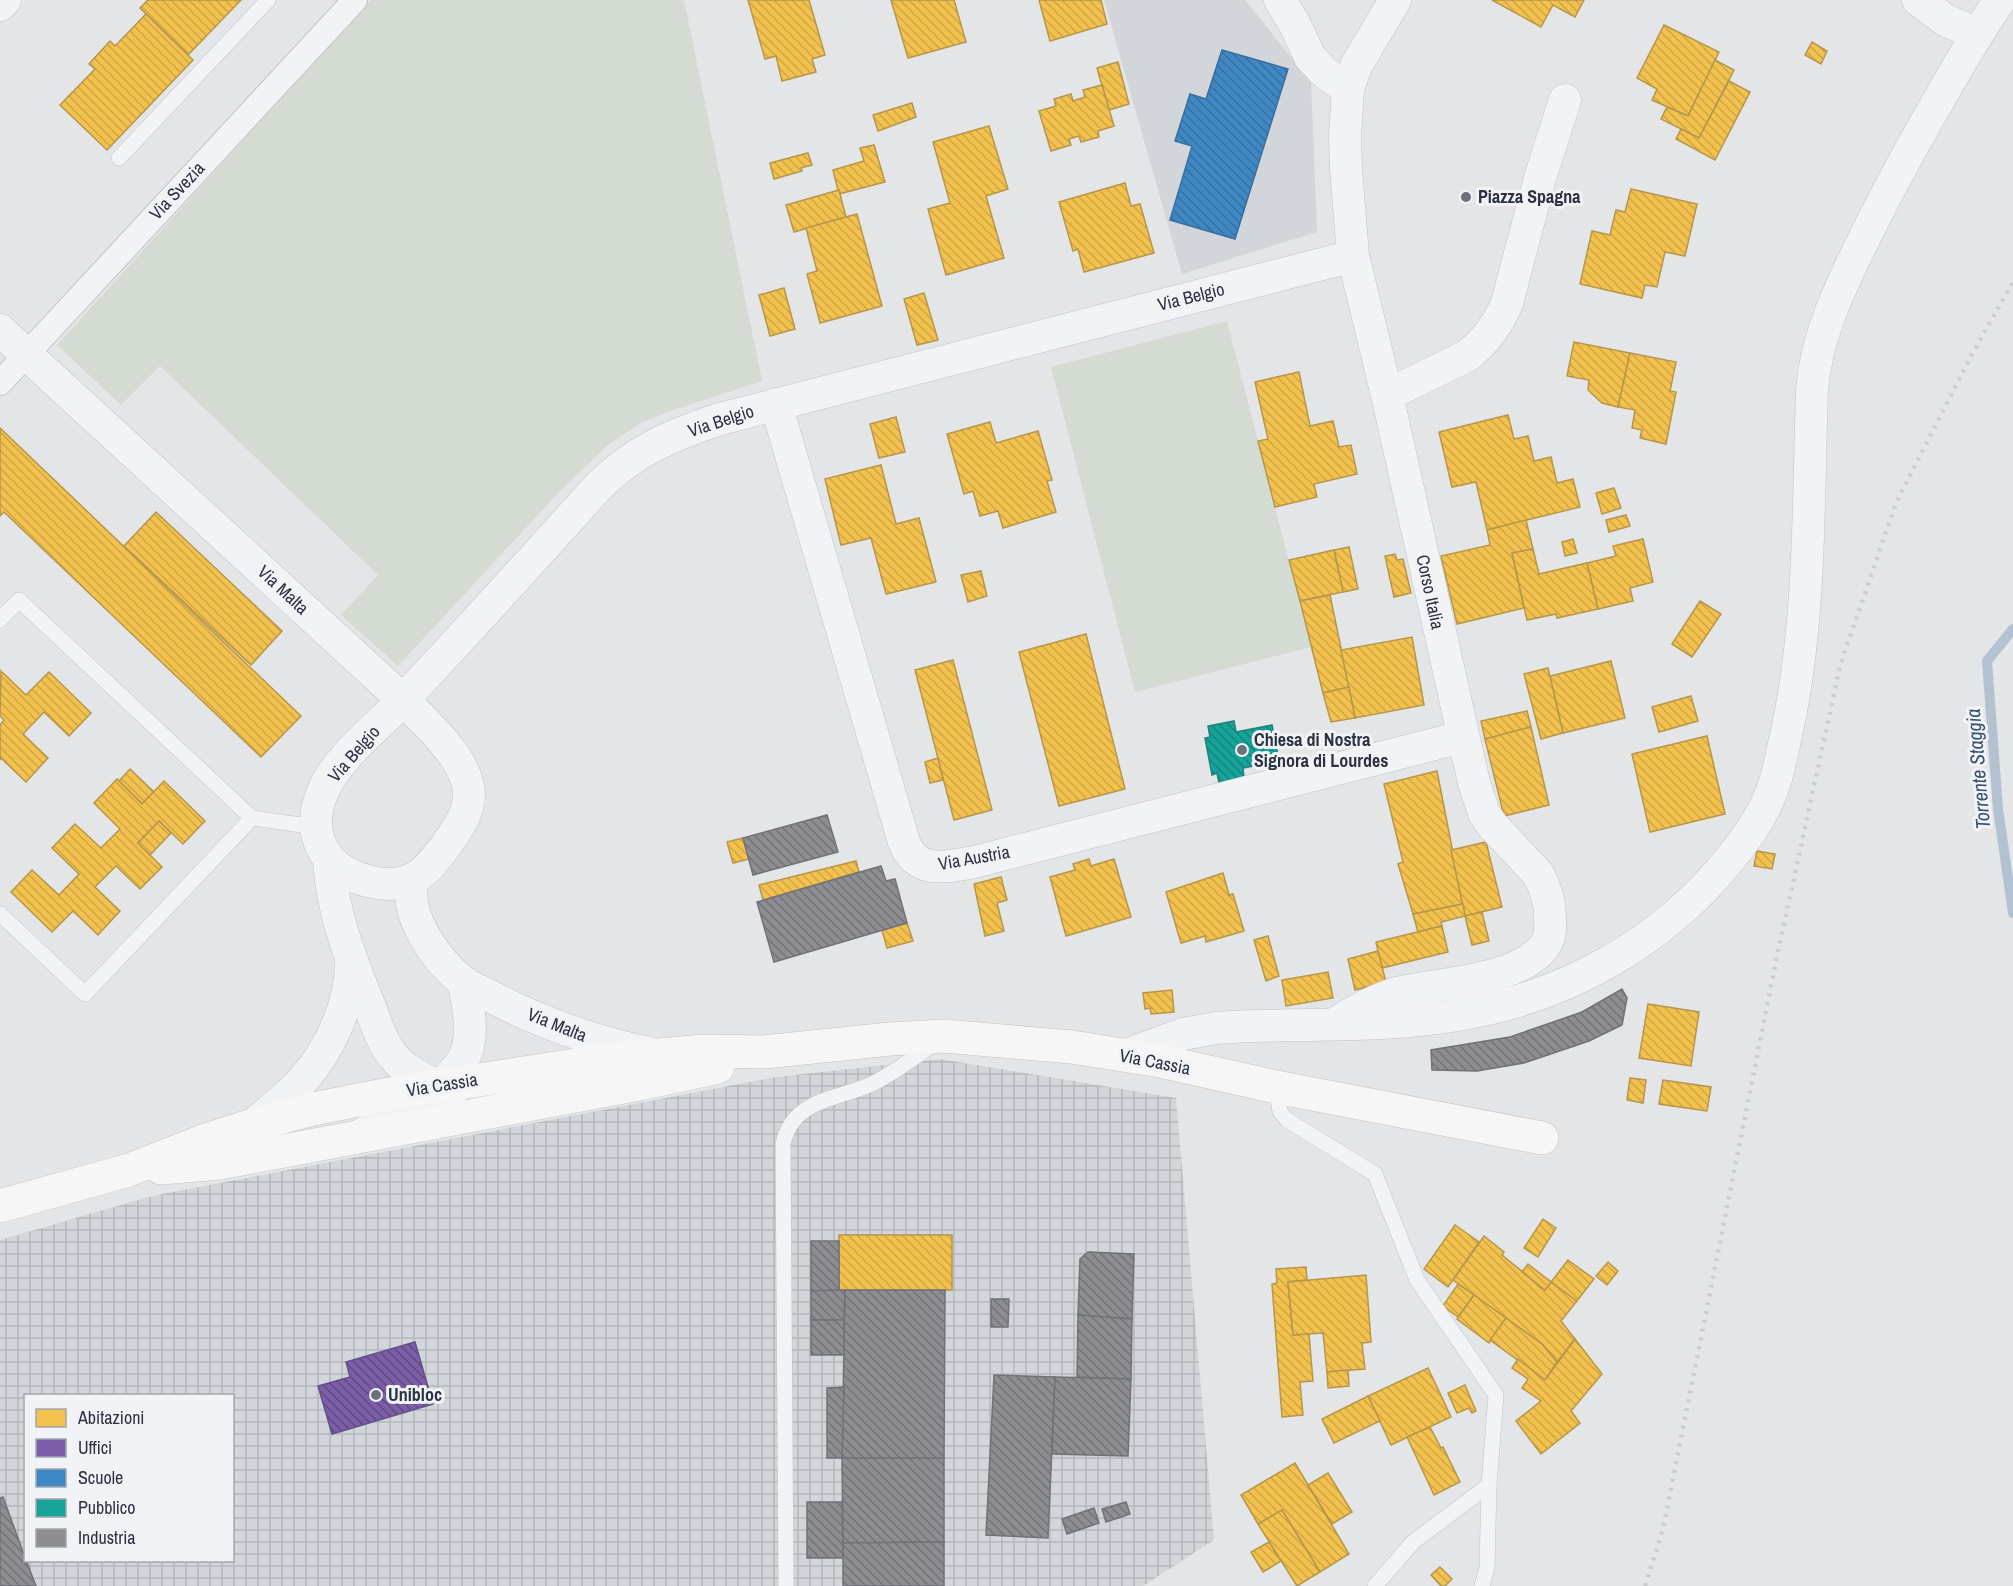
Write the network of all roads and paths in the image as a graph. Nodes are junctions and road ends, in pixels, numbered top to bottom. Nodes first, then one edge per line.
1 (5, 0) edge
2 (268, 0) edge
3 (355, 0) edge
4 (1280, 0) edge
5 (1395, 0) edge
6 (1918, 0) edge
7 (2000, 0) edge
8 (0, 5) edge
9 (1977, 34) junction
10 (1348, 89) junction
11 (1565, 100) dead end
12 (120, 159) dead end
13 (1353, 256) junction
14 (0, 330) edge
15 (27, 355) junction
16 (0, 383) edge
17 (1387, 395) junction
18 (776, 404) junction
19 (0, 620) edge
20 (403, 700) junction
21 (1462, 737) junction
22 (252, 818) junction
23 (315, 826) junction
24 (329, 861) junction
25 (413, 879) junction
26 (0, 914) edge
27 (351, 962) junction
28 (464, 982) junction
29 (1333, 1025) junction
30 (944, 1036) junction
31 (764, 1052) junction
32 (654, 1055) junction
33 (1126, 1055) junction
34 (439, 1085) junction
35 (1276, 1087) junction
36 (469, 1116) junction
37 (253, 1125) junction
38 (358, 1136) junction
39 (1542, 1138) dead end
40 (129, 1170) junction
41 (0, 1206) edge
42 (1489, 1485) junction
43 (1487, 1568) junction
44 (786, 1586) edge
45 (1375, 1586) edge
46 (1469, 1586) edge
47 (1482, 1586) edge

1 - 8 street
2 - 12 lane
3 - 15 street, Via Svezia
4 - 10 street
5 - 10 street, Corso Italia
6 - 9 street
7 - 9 street
9 - 29 street
10 - 13 street, Corso Italia
11 - 17 street
13 - 17 street, Corso Italia
13 - 18 street, Via Belgio
14 - 15 street, Via Malta
15 - 16 street, Via Svezia
15 - 20 street, Via Malta
17 - 21 street, Corso Italia
18 - 20 street, Via Belgio
18 - 21 street, Via Austria
19 - 22 lane
20 - 23 street, Via Belgio
20 - 25 street, Via Malta
21 - 29 street, Corso Italia
22 - 23 lane
22 - 26 lane
23 - 24 street
24 - 25 street
24 - 27 street
25 - 28 street, Via Malta
27 - 34 street
27 - 37 street
28 - 32 street, Via Malta
28 - 34 street
29 - 33 street
30 - 31 main road, Via Cassia
30 - 33 main road, Via Cassia
30 - 44 lane
31 - 32 main road, Via Cassia
31 - 36 main road, Via Cassia
32 - 34 main road, Via Cassia
33 - 35 main road, Via Cassia
34 - 36 street
34 - 37 main road, Via Cassia
34 - 38 street
35 - 39 main road, Via Cassia
35 - 42 lane
36 - 38 main road, Via Cassia
37 - 40 main road, Via Cassia
38 - 40 main road, Via Cassia
40 - 41 main road, Via Cassia
42 - 43 lane
42 - 45 lane
43 - 46 lane
43 - 47 lane

